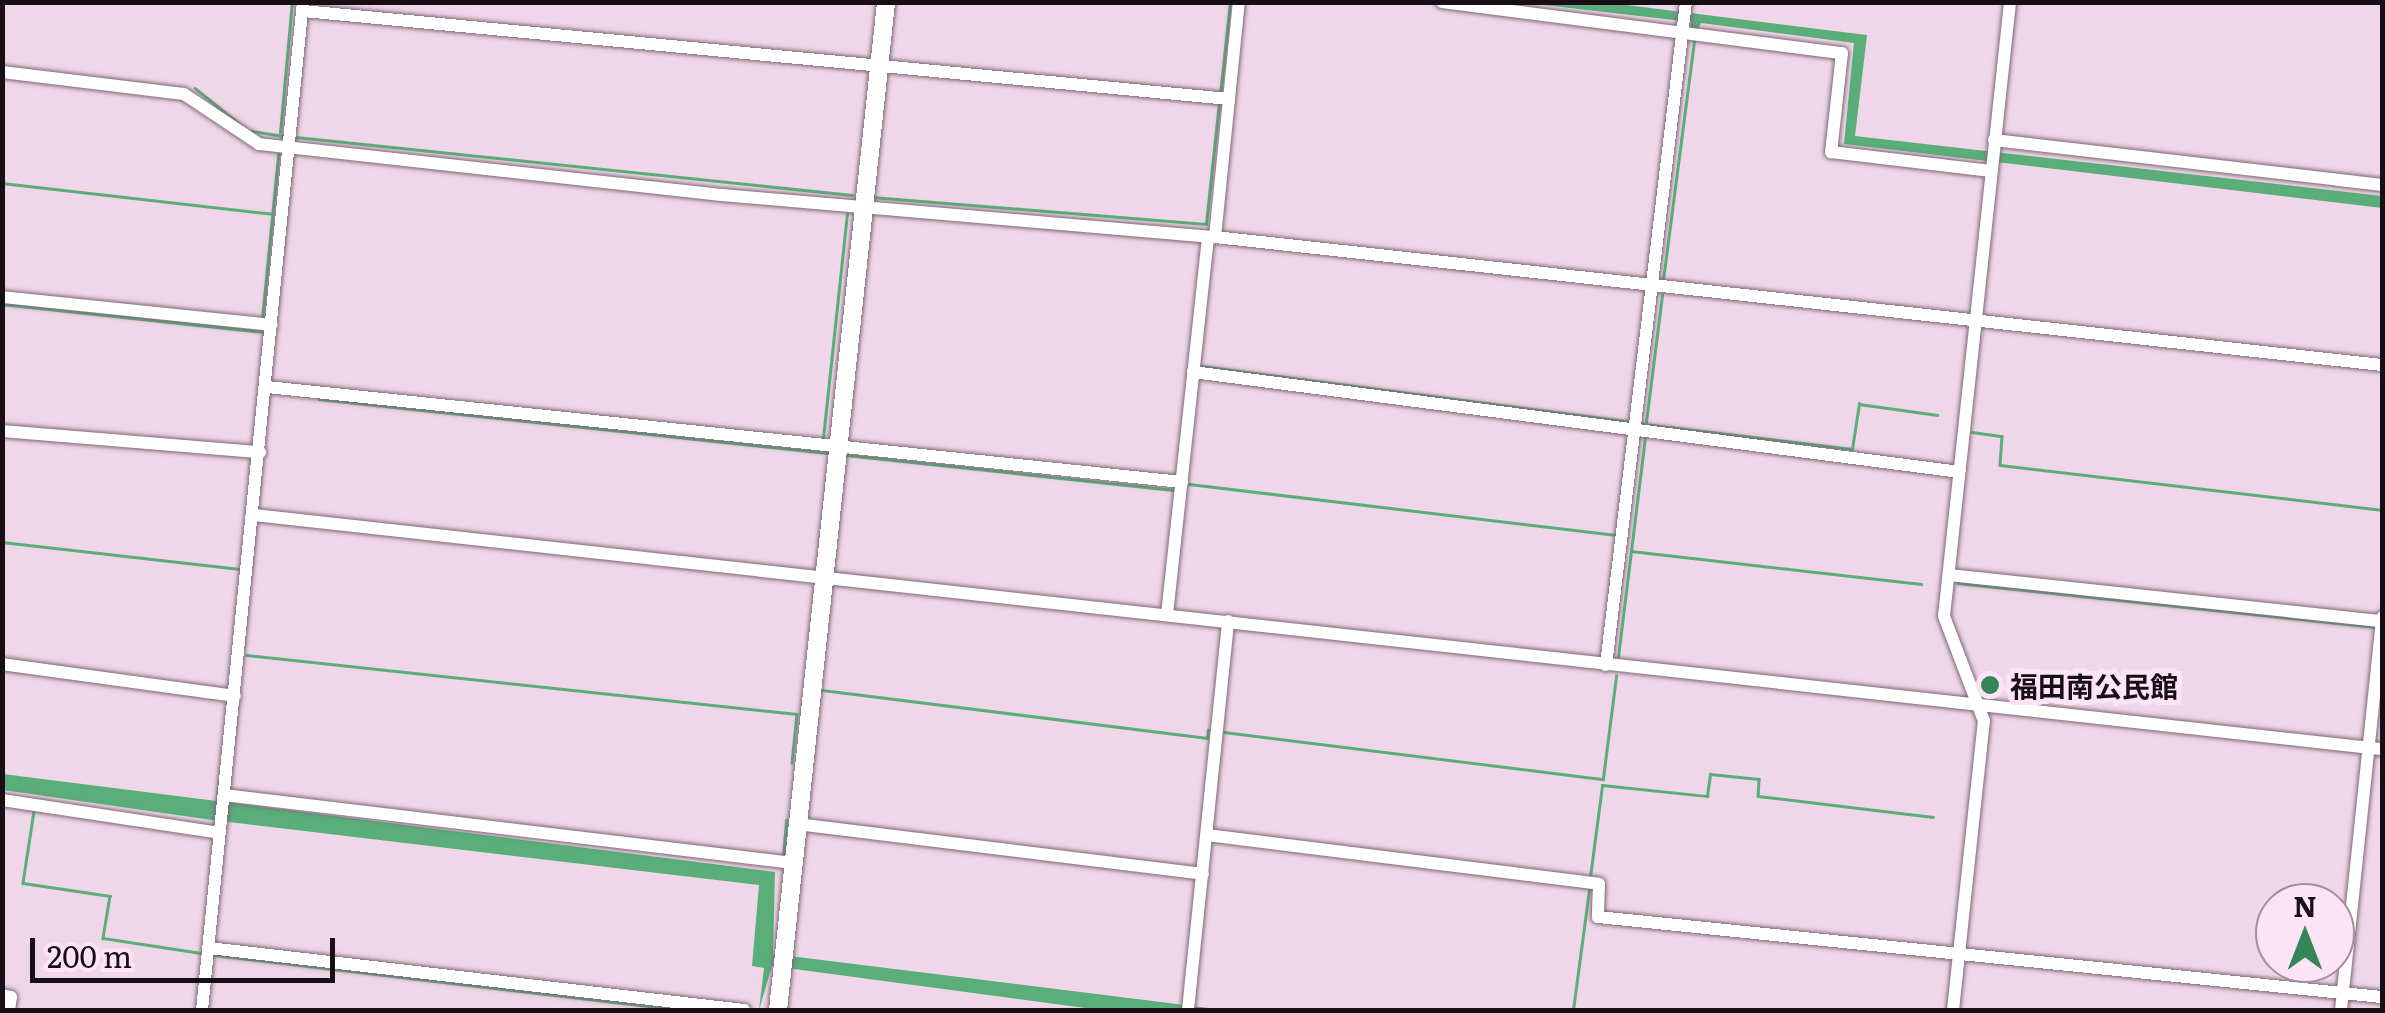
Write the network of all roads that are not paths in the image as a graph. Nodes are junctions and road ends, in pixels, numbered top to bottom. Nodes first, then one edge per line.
1 (886, 2) edge
2 (1239, 2) edge
3 (1442, 2) edge
4 (2010, 2) edge
5 (1686, 5) edge
6 (303, 6) edge
7 (1689, 31) junction
8 (878, 66) junction
9 (2, 72) edge
10 (1223, 98) junction
11 (290, 140) junction
12 (1993, 156) junction
13 (2382, 184) edge
14 (860, 208) junction
15 (1212, 237) junction
16 (1652, 287) junction
17 (2, 297) edge
18 (1976, 321) junction
19 (272, 325) junction
20 (2382, 365) edge
21 (1194, 372) junction
22 (267, 387) junction
23 (1635, 430) junction
24 (2, 432) edge
25 (836, 446) junction
26 (260, 452) junction
27 (1960, 472) junction
28 (1182, 482) junction
29 (254, 515) junction
30 (1948, 575) junction
31 (822, 577) junction
32 (1167, 614) junction
33 (2382, 618) edge
34 (1228, 621) junction
35 (2, 664) edge
36 (1606, 665) junction
37 (234, 696) junction
38 (1983, 708) junction
39 (2375, 748) edge
40 (224, 799) junction
41 (2, 800) edge
42 (797, 824) junction
43 (221, 828) junction
44 (1207, 835) junction
45 (793, 862) junction
46 (1203, 874) junction
47 (208, 948) junction
48 (1958, 955) junction
49 (2, 994) edge
50 (2343, 994) junction
51 (2382, 997) edge
52 (1188, 1007) edge
53 (9, 1010) edge
54 (202, 1010) edge
55 (744, 1010) edge
56 (778, 1010) edge
57 (1953, 1010) edge
58 (2342, 1010) edge

1 - 8 street
2 - 10 street
3 - 7 street
4 - 12 street
5 - 7 street
6 - 8 street
6 - 11 street
7 - 12 street
7 - 16 street
8 - 10 street
8 - 14 street
9 - 11 street
10 - 15 street
11 - 14 street
11 - 19 street
12 - 13 street
12 - 18 street
14 - 15 street
14 - 25 street
15 - 16 street
15 - 21 street
16 - 18 street
16 - 23 street
17 - 19 street
18 - 20 street
18 - 27 street
19 - 22 street
21 - 23 street
21 - 28 street
22 - 25 street
22 - 26 street
23 - 27 street
23 - 36 street
24 - 26 street
25 - 28 street
25 - 31 street
26 - 29 street
27 - 30 street
28 - 32 street
29 - 31 street
29 - 37 street
30 - 33 street
30 - 38 street
31 - 32 street
31 - 42 street
32 - 34 street
33 - 39 street
34 - 36 street
34 - 44 street
35 - 37 street
36 - 38 street
37 - 40 street
38 - 39 street
38 - 48 street
39 - 50 street
40 - 43 street
40 - 45 street
41 - 43 street
42 - 45 street
42 - 46 street
43 - 47 street
44 - 46 street
44 - 48 street
45 - 56 street
46 - 52 street
47 - 54 street
47 - 55 street
48 - 50 street
48 - 57 street
49 - 53 street
50 - 51 street
50 - 58 street

